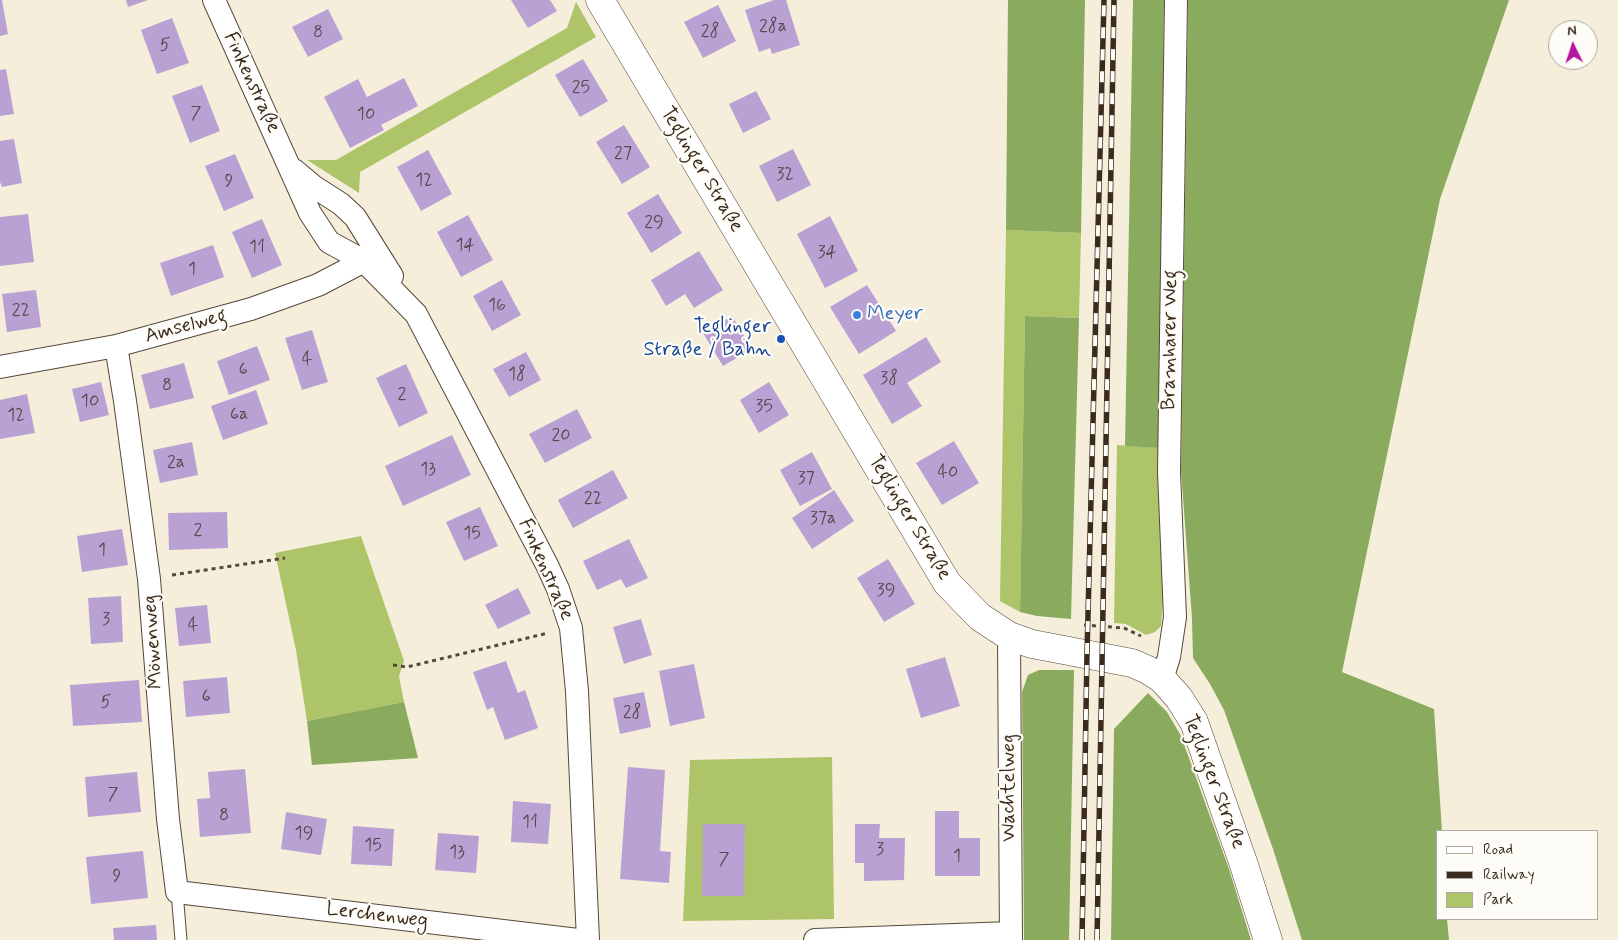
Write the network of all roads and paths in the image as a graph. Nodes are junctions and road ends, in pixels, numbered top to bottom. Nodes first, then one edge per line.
1 (214, 0) edge
2 (600, 0) edge
3 (1176, 0) edge
4 (289, 166) junction
5 (364, 261) junction
6 (416, 314) junction
7 (116, 346) junction
8 (0, 367) edge
9 (285, 558) dead end
10 (149, 579) junction
11 (1080, 624) dead end
12 (571, 628) junction
13 (1009, 636) junction
14 (393, 665) dead end
15 (1166, 668) junction
16 (177, 892) junction
17 (1011, 937) edge
18 (181, 940) edge
19 (578, 940) edge
20 (588, 940) edge
21 (815, 940) edge
22 (1268, 940) edge

1 - 4 street, Finkenstraße
2 - 13 street, Teglinger Straße
3 - 15 street, Bramharer Weg
4 - 5 street, Finkenstraße
4 - 6 street, Finkenstraße
5 - 6 street, Finkenstraße
5 - 7 street, Amselweg
6 - 12 street, Finkenstraße
7 - 8 street, Amselweg
7 - 10 street, Möwenweg
9 - 10 path
10 - 16 street, Möwenweg
11 - 15 path
12 - 14 path
12 - 20 street, Finkenstraße
13 - 15 street, Teglinger Straße
13 - 17 street, Wachtelweg
15 - 22 street, Teglinger Straße
16 - 18 lane, Möwenweg
16 - 19 street, Lerchenweg
17 - 21 street

